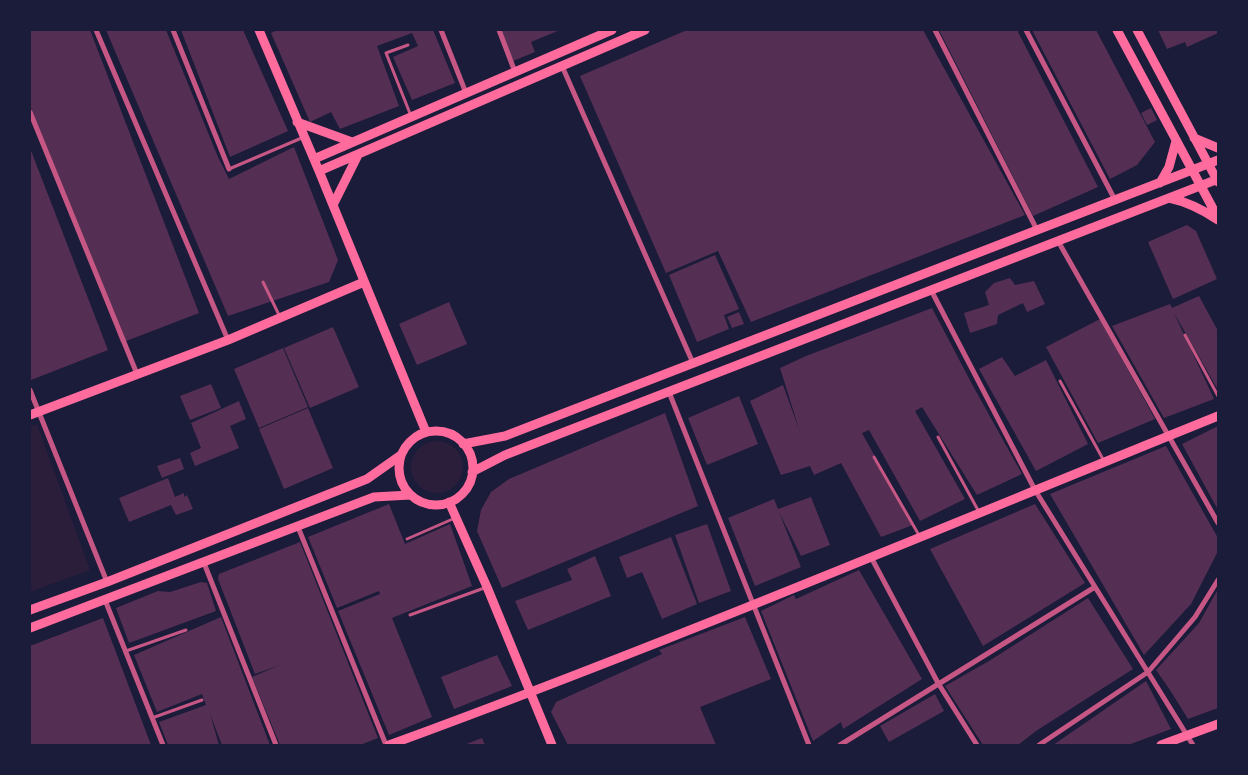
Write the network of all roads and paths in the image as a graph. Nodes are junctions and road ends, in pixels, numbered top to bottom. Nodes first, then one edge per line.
1 (96, 30) edge
2 (173, 30) edge
3 (259, 30) edge
4 (441, 30) edge
5 (499, 30) edge
6 (612, 30) edge
7 (645, 30) edge
8 (935, 30) edge
9 (1026, 30) edge
10 (1117, 30) edge
11 (1137, 30) edge
12 (408, 45) dead end
13 (562, 66) junction
14 (514, 72) junction
15 (466, 93) junction
16 (30, 112) edge
17 (411, 117) junction
18 (297, 122) junction
19 (304, 137) junction
20 (1194, 138) junction
21 (1176, 141) junction
22 (352, 142) junction
23 (1218, 148) edge
24 (358, 155) junction
25 (314, 159) junction
26 (1218, 160) edge
27 (1208, 164) junction
28 (228, 169) joint
29 (1192, 170) junction
30 (320, 171) junction
31 (1218, 180) edge
32 (1160, 183) junction
33 (1200, 186) junction
34 (1169, 198) junction
35 (1115, 200) junction
36 (332, 205) junction
37 (1218, 219) edge
38 (1037, 230) junction
39 (1058, 241) junction
40 (263, 282) dead end
41 (364, 282) junction
42 (931, 290) junction
43 (280, 318) junction
44 (1185, 335) dead end
45 (228, 340) junction
46 (693, 363) junction
47 (136, 374) junction
48 (1060, 381) dead end
49 (30, 390) edge
50 (669, 392) junction
51 (1218, 396) edge
52 (34, 413) edge
53 (1218, 416) edge
54 (426, 432) junction
55 (938, 436) dead end
56 (1170, 436) junction
57 (464, 444) junction
58 (401, 455) junction
59 (874, 457) dead end
60 (1104, 462) junction
61 (472, 472) junction
62 (1035, 490) junction
63 (410, 495) junction
64 (449, 502) junction
65 (980, 513) junction
66 (456, 518) junction
67 (1218, 523) edge
68 (298, 527) junction
69 (920, 537) junction
70 (407, 539) dead end
71 (871, 557) junction
72 (204, 563) junction
73 (1218, 580) edge
74 (107, 582) junction
75 (487, 587) junction
76 (1095, 587) junction
77 (105, 600) junction
78 (754, 604) junction
79 (30, 610) edge
80 (410, 615) dead end
81 (30, 628) edge
82 (186, 630) dead end
83 (126, 651) junction
84 (1148, 672) junction
85 (938, 682) junction
86 (532, 693) junction
87 (202, 700) dead end
88 (152, 718) junction
89 (1218, 724) edge
90 (1187, 736) junction
91 (163, 745) edge
92 (276, 745) edge
93 (386, 745) edge
94 (389, 745) edge
95 (552, 745) edge
96 (809, 745) edge
97 (840, 745) edge
98 (977, 745) edge
99 (1039, 745) edge
100 (1161, 745) edge
101 (1193, 745) edge

1 - 45 street
2 - 28 street
3 - 18 main road
4 - 15 street
5 - 14 street
6 - 14 main road
7 - 13 main road
8 - 38 street
9 - 35 street
10 - 21 main road
11 - 20 main road
12 - 17 lane
13 - 24 main road
13 - 46 street
14 - 15 main road
15 - 17 main road
16 - 47 street
17 - 22 main road
18 - 19 main road
18 - 22 main road
19 - 25 main road
19 - 28 lane
20 - 23 main road
20 - 27 main road
21 - 29 main road
21 - 32 main road
22 - 25 main road
24 - 30 main road
24 - 36 main road
25 - 30 main road
26 - 27 main road
27 - 29 main road
27 - 31 main road
29 - 32 main road
29 - 33 main road
30 - 36 main road
31 - 33 main road
32 - 35 main road
33 - 34 main road
33 - 37 main road
34 - 37 main road
34 - 39 main road
35 - 38 main road
36 - 41 main road
38 - 46 main road
39 - 42 main road
39 - 56 street
40 - 43 lane
41 - 43 main road
41 - 54 main road
42 - 50 main road
42 - 62 street
43 - 45 main road
44 - 51 lane
45 - 47 main road
46 - 57 main road
47 - 52 main road
48 - 60 lane
49 - 52 street
50 - 61 main road
50 - 78 street
52 - 74 street
53 - 56 main road
54 - 57 main road
54 - 58 main road
55 - 65 lane
56 - 60 main road
56 - 67 street
57 - 61 main road
58 - 63 main road
58 - 74 main road
59 - 69 lane
60 - 62 main road
61 - 64 main road
62 - 65 main road
62 - 76 street
63 - 64 main road
63 - 68 main road
64 - 66 main road
65 - 69 main road
66 - 70 lane
66 - 75 main road
68 - 72 main road
68 - 93 street
69 - 71 main road
71 - 78 main road
71 - 85 street
72 - 77 main road
72 - 92 street
73 - 84 street
74 - 77 main road
74 - 79 main road
75 - 80 lane
75 - 86 main road
76 - 84 street
76 - 85 street
77 - 81 main road
77 - 83 street
78 - 86 main road
78 - 96 street
82 - 83 lane
83 - 88 street
84 - 90 street
84 - 99 street
85 - 97 street
85 - 98 street
86 - 94 main road
86 - 95 main road
87 - 88 lane
88 - 91 street
89 - 90 main road
90 - 100 main road
90 - 101 street

